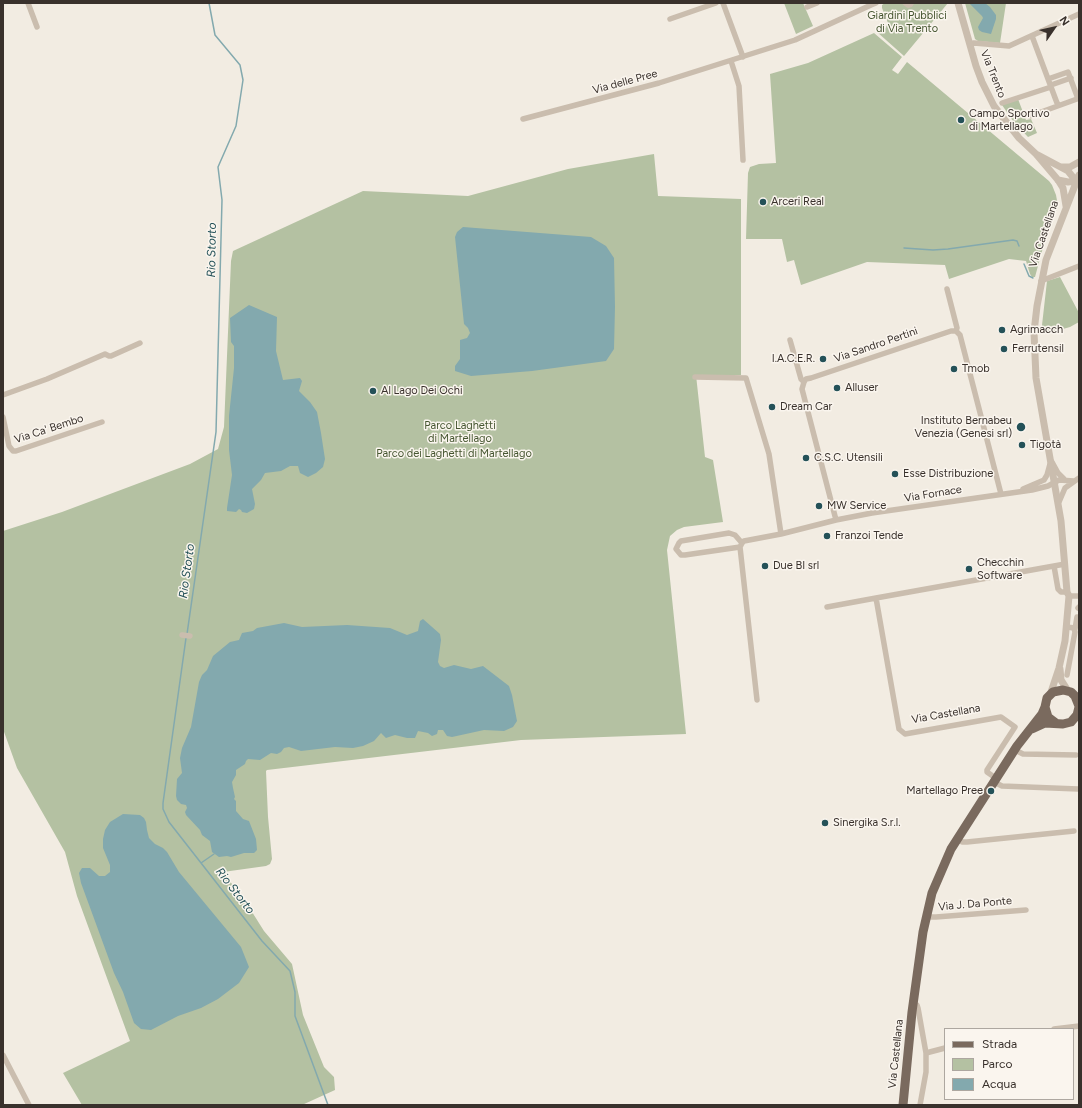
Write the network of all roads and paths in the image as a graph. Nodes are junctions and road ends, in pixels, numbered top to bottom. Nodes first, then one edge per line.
1 (28, 3) edge
2 (716, 3) edge
3 (723, 3) edge
4 (817, 3) edge
5 (904, 3) edge
6 (912, 3) edge
7 (958, 3) edge
8 (872, 4) edge
9 (807, 7) dead end
10 (1079, 14) edge
11 (670, 19) dead end
12 (36, 27) dead end
13 (1032, 36) junction
14 (970, 44) junction
15 (742, 57) junction
16 (731, 61) junction
17 (1071, 78) junction
18 (1048, 79) junction
19 (1051, 86) junction
20 (1002, 103) dead end
21 (1059, 105) junction
22 (1030, 116) dead end
23 (523, 119) dead end
24 (1036, 154) junction
25 (743, 160) dead end
26 (1079, 162) edge
27 (1062, 167) junction
28 (1078, 178) edge
29 (1058, 180) junction
30 (1067, 207) junction
31 (1079, 266) edge
32 (1041, 281) junction
33 (947, 289) dead end
34 (956, 331) junction
35 (790, 340) dead end
36 (140, 343) dead end
37 (695, 377) dead end
38 (804, 382) junction
39 (3, 395) edge
40 (3, 418) edge
41 (102, 422) dead end
42 (1050, 457) junction
43 (1064, 479) junction
44 (1044, 480) junction
45 (1074, 481) edge
46 (1054, 482) junction
47 (1045, 487) junction
48 (1018, 492) junction
49 (1001, 494) junction
50 (1058, 504) junction
51 (836, 520) junction
52 (782, 534) junction
53 (741, 545) junction
54 (1065, 564) junction
55 (1054, 566) junction
56 (1068, 594) junction
57 (1079, 596) edge
58 (876, 598) junction
59 (827, 607) dead end
60 (1077, 616) dead end
61 (1067, 627) junction
62 (1075, 629) junction
63 (182, 635) dead end
64 (190, 636) dead end
65 (1077, 642) edge
66 (1059, 668) junction
67 (1067, 675) dead end
68 (1074, 694) edge
69 (1050, 695) junction
70 (757, 700) dead end
71 (1079, 706) edge
72 (1045, 707) junction
73 (1056, 723) junction
74 (1067, 724) junction
75 (1079, 724) edge
76 (1030, 730) junction
77 (1015, 750) junction
78 (1076, 755) dead end
79 (995, 780) junction
80 (1078, 789) edge
81 (1074, 831) dead end
82 (957, 840) junction
83 (1026, 910) dead end
84 (926, 917) junction
85 (913, 1005) junction
86 (1079, 1026) edge
87 (1062, 1028) edge
88 (944, 1048) edge
89 (926, 1053) junction
90 (3, 1055) edge
91 (29, 1105) edge
92 (903, 1105) edge
93 (920, 1105) edge

1 - 12 street
2 - 11 street
3 - 15 street
4 - 9 street
5 - 6 street
7 - 14 street, Via Trento
8 - 15 street, Via delle Pree
10 - 13 street
13 - 14 street
13 - 18 street
14 - 24 street, Via Trento
15 - 16 street, Via delle Pree
16 - 23 street, Via delle Pree
16 - 25 street
17 - 18 street
17 - 19 street
17 - 21 street
18 - 19 street
19 - 20 street
19 - 21 street
21 - 22 street
24 - 27 street
24 - 29 street, Via Trento
26 - 27 street
27 - 28 street
28 - 29 street
28 - 30 street, Via Castellana
29 - 30 street
30 - 32 street, Via Castellana
31 - 32 street
32 - 42 street, Via Castellana
33 - 34 street
34 - 38 street, Via Sandro Pertini
34 - 49 street
35 - 38 street
36 - 39 street
37 - 52 street
38 - 51 street
40 - 41 street, Via Ca' Bembo
42 - 43 street
42 - 44 street
42 - 46 street, Via Castellana
43 - 45 street
43 - 46 street, Via Fornace
44 - 46 street
44 - 48 street, Via Fornace
45 - 46 street
45 - 50 street
46 - 47 street, Via Fornace
46 - 50 street, Via Castellana
47 - 48 street, Via Fornace
47 - 50 street
48 - 49 street, Via Fornace
49 - 51 street, Via Fornace
50 - 54 street, Via Castellana
51 - 52 street, Via Fornace
52 - 53 street, Via Fornace
53 - 53 street, Via Fornace
53 - 70 street
54 - 55 street
54 - 56 street, Via Castellana
55 - 56 street
55 - 58 street
56 - 57 street
56 - 61 street, Via Castellana
58 - 59 street
58 - 79 street, Via Castellana
60 - 62 street
61 - 62 street
61 - 66 street, Via Castellana
62 - 65 street
63 - 64 street
65 - 67 street
66 - 68 street, Via Castellana
66 - 69 street, Via Castellana
68 - 69 main road
68 - 71 main road
69 - 72 main road
71 - 74 main road
72 - 73 main road
72 - 76 main road, Via Castellana
73 - 74 main road
73 - 76 main road
74 - 75 main road
76 - 77 main road, Via Castellana
77 - 78 street
77 - 79 main road, Via Castellana
79 - 80 street
79 - 82 main road, Via Castellana
81 - 82 street
82 - 84 main road, Via Castellana
83 - 84 street, Via J. Da Ponte
84 - 85 main road, Via Castellana
85 - 89 street, Via Castellana
85 - 92 main road, Via Castellana
86 - 87 street
88 - 89 street
89 - 93 street, Via Castellana
90 - 91 street

